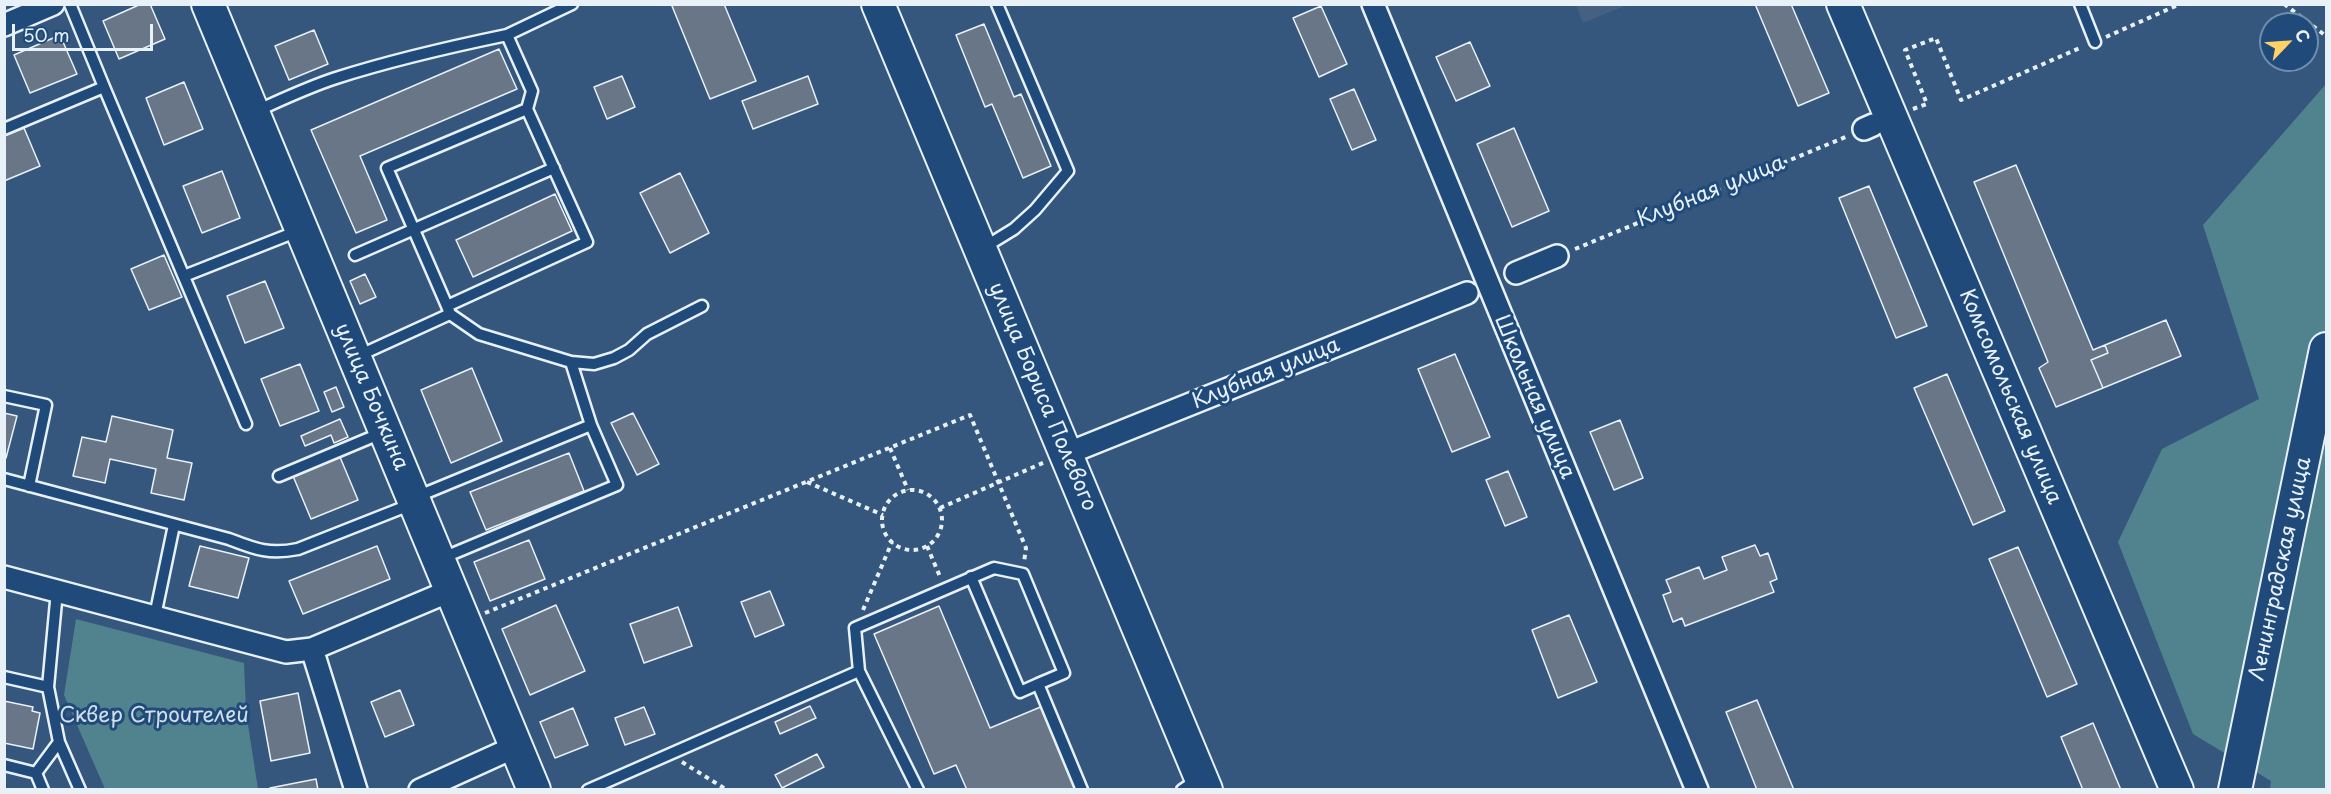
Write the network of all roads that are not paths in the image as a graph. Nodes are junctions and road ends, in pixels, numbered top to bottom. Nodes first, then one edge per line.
1 (53, 4) edge
2 (70, 4) edge
3 (208, 4) edge
4 (572, 4) edge
5 (878, 4) edge
6 (997, 4) edge
7 (1373, 4) edge
8 (1843, 4) edge
9 (2080, 4) edge
10 (4, 25) edge
11 (507, 35) junction
12 (2094, 42) road end
13 (104, 87) junction
14 (527, 109) junction
15 (253, 112) junction
16 (4, 129) edge
17 (554, 168) junction
18 (302, 230) junction
19 (413, 230) junction
20 (980, 249) junction
21 (355, 255) dead end
22 (1557, 256) road end
23 (1516, 273) dead end
24 (184, 276) junction
25 (1467, 293) dead end
26 (702, 306) dead end
27 (448, 310) junction
28 (2326, 349) edge
29 (355, 358) junction
30 (570, 362) junction
31 (4, 396) edge
32 (246, 424) dead end
33 (591, 425) junction
34 (386, 431) junction
35 (1066, 454) junction
36 (279, 476) dead end
37 (4, 479) edge
38 (29, 486) junction
39 (414, 500) junction
40 (174, 525) junction
41 (439, 560) junction
42 (971, 577) junction
43 (4, 578) edge
44 (452, 590) junction
45 (57, 591) junction
46 (155, 616) junction
47 (312, 649) junction
48 (859, 671) junction
49 (4, 677) edge
50 (1038, 684) junction
51 (48, 687) junction
52 (59, 742) junction
53 (517, 746) junction
54 (4, 765) edge
55 (36, 773) junction
56 (1196, 786) edge
57 (43, 789) edge
58 (80, 789) edge
59 (356, 789) edge
60 (420, 789) edge
61 (534, 789) edge
62 (588, 789) edge
63 (918, 789) edge
64 (1082, 789) edge
65 (1697, 789) edge
66 (2177, 789) edge
67 (2235, 789) edge

1 - 10 street
2 - 13 lane
3 - 15 main road, улица Бочкина
4 - 11 lane
5 - 20 main road, улица Бориса Полевого
6 - 20 lane
7 - 65 street, Школьная улица
8 - 66 main road, Комсомольская улица
9 - 12 lane
11 - 14 lane
11 - 15 lane
13 - 16 lane
13 - 24 lane
14 - 17 lane
14 - 19 lane
15 - 18 main road, улица Бочкина
17 - 19 lane
17 - 27 lane
18 - 24 lane
18 - 29 main road, улица Бочкина
19 - 21 lane
19 - 27 lane
20 - 35 main road, улица Бориса Полевого
22 - 23 street
24 - 32 lane
25 - 35 street, Клубная улица
26 - 30 lane
27 - 29 lane
27 - 30 lane
28 - 67 main road, Ленинградская улица
29 - 34 main road, улица Бочкина
30 - 33 lane
31 - 38 lane
33 - 39 lane
33 - 41 lane
34 - 36 lane
34 - 39 main road, улица Бочкина
35 - 56 main road, улица Бориса Полевого
37 - 38 lane
38 - 40 lane
39 - 40 lane
39 - 41 main road, улица Бочкина
40 - 46 lane
41 - 44 main road, улица Бочкина
42 - 48 lane
42 - 50 lane
42 - 50 lane
43 - 45 street
44 - 47 street
44 - 53 main road, улица Бочкина
45 - 46 street
45 - 51 lane
46 - 47 street
47 - 59 street
48 - 62 lane
48 - 63 lane
49 - 51 lane
50 - 64 lane
51 - 52 lane
52 - 55 lane
52 - 58 lane
53 - 60 street
53 - 61 main road, улица Бочкина
54 - 55 lane
55 - 57 lane

